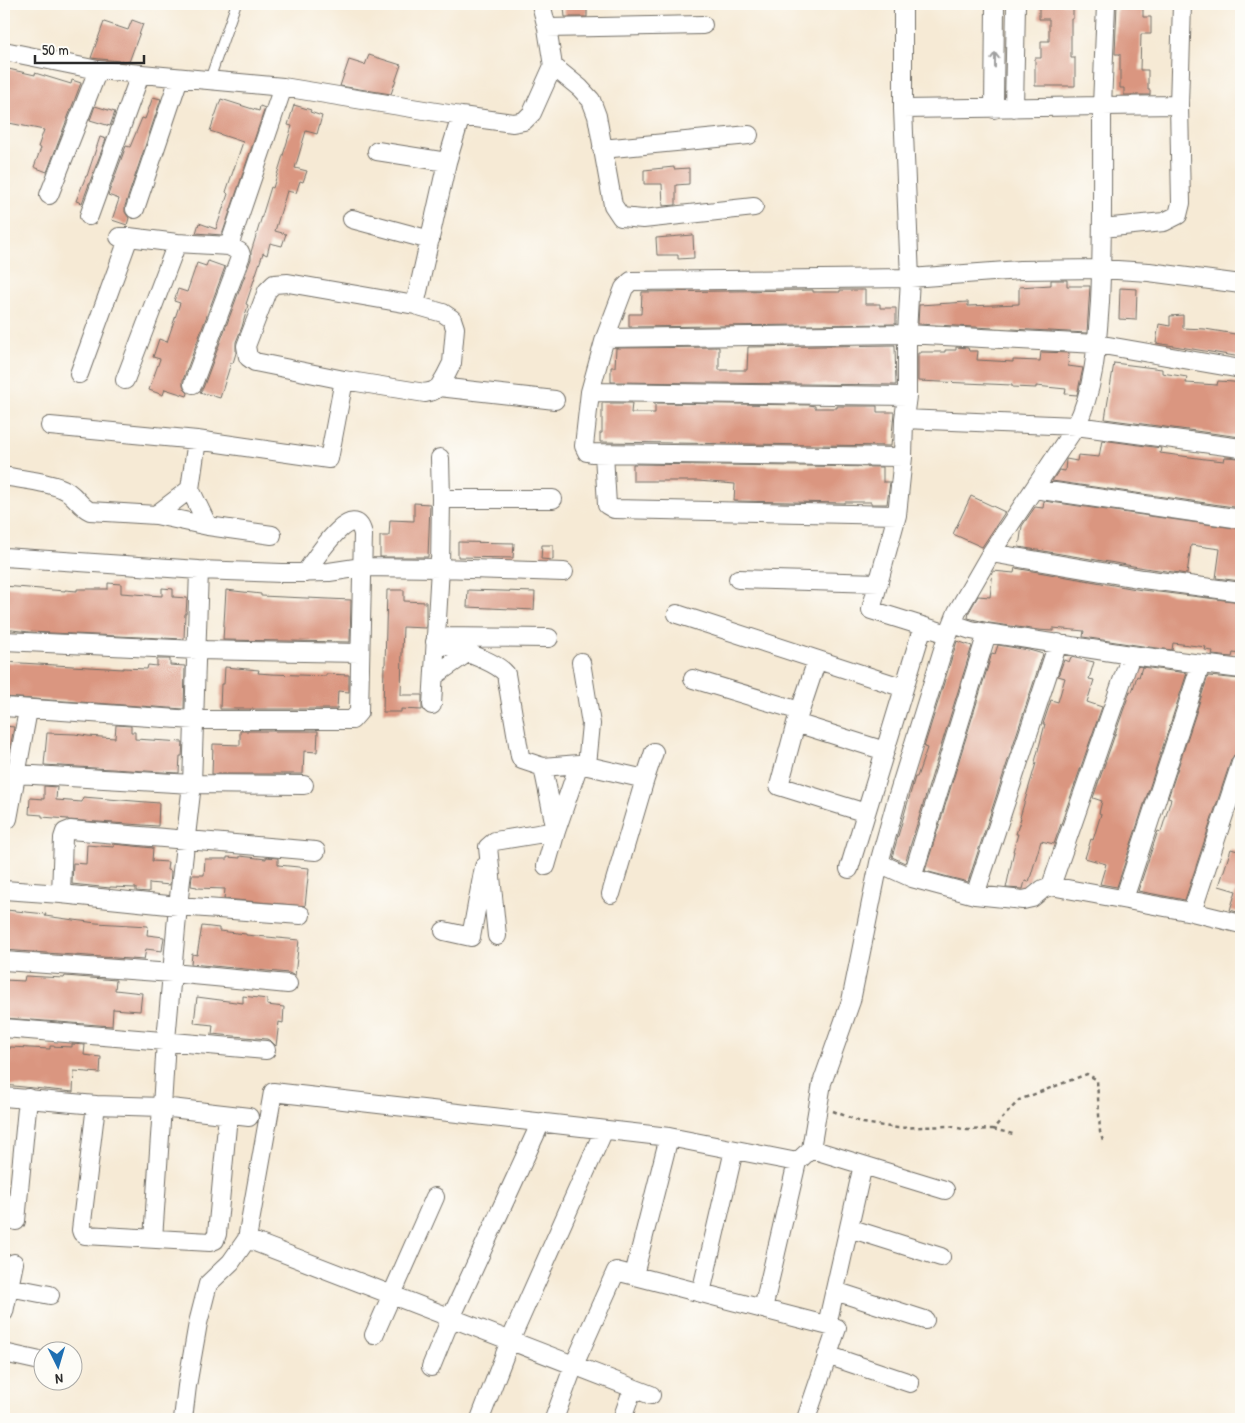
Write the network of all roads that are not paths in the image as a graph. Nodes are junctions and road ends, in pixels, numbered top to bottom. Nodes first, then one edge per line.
1 (236, 4) edge
2 (541, 4) edge
3 (903, 4) edge
4 (995, 4) edge
5 (1016, 4) edge
6 (1106, 4) edge
7 (1182, 4) edge
8 (702, 25) dead end
9 (547, 28) junction
10 (4, 51) edge
11 (553, 66) junction
12 (98, 70) junction
13 (140, 75) junction
14 (178, 78) junction
15 (210, 81) junction
16 (283, 87) junction
17 (1179, 105) junction
18 (1102, 106) junction
19 (1014, 108) junction
20 (902, 109) junction
21 (994, 109) junction
22 (461, 116) junction
23 (749, 135) dead end
24 (602, 149) junction
25 (377, 151) dead end
26 (447, 162) junction
27 (49, 195) dead end
28 (754, 207) dead end
29 (135, 209) dead end
30 (89, 216) dead end
31 (352, 219) dead end
32 (1102, 228) junction
33 (430, 240) junction
34 (177, 243) junction
35 (229, 246) junction
36 (1102, 269) junction
37 (910, 278) junction
38 (1241, 284) edge
39 (415, 305) junction
40 (907, 334) junction
41 (605, 338) junction
42 (1097, 344) junction
43 (1241, 369) edge
44 (79, 374) dead end
45 (125, 380) dead end
46 (344, 380) junction
47 (193, 384) dead end
48 (439, 387) junction
49 (590, 392) junction
50 (907, 396) junction
51 (555, 400) dead end
52 (904, 419) junction
53 (50, 426) dead end
54 (1076, 426) junction
55 (197, 440) junction
56 (1241, 448) edge
57 (604, 454) junction
58 (903, 457) junction
59 (440, 458) dead end
60 (4, 476) edge
61 (190, 489) junction
62 (1034, 489) junction
63 (441, 499) junction
64 (552, 499) dead end
65 (156, 515) junction
66 (897, 515) junction
67 (1241, 519) edge
68 (208, 526) junction
69 (272, 535) dead end
70 (991, 553) junction
71 (4, 556) edge
72 (362, 567) junction
73 (440, 568) junction
74 (199, 570) junction
75 (564, 572) dead end
76 (305, 573) junction
77 (738, 579) dead end
78 (879, 582) junction
79 (1241, 592) edge
80 (677, 614) dead end
81 (923, 626) junction
82 (950, 629) junction
83 (987, 633) junction
84 (549, 638) dead end
85 (435, 639) junction
86 (4, 641) edge
87 (1058, 643) junction
88 (197, 650) junction
89 (360, 653) junction
90 (1131, 655) junction
91 (480, 659) junction
92 (817, 660) junction
93 (581, 662) dead end
94 (1200, 664) junction
95 (1241, 669) edge
96 (434, 676) junction
97 (693, 679) dead end
98 (904, 688) junction
99 (432, 705) dead end
100 (4, 707) edge
101 (28, 710) junction
102 (798, 717) junction
103 (193, 720) junction
104 (885, 750) junction
105 (654, 752) dead end
106 (1241, 763) edge
107 (583, 764) junction
108 (543, 767) junction
109 (16, 774) junction
110 (645, 779) junction
111 (192, 784) junction
112 (304, 785) dead end
113 (866, 813) junction
114 (8, 819) dead end
115 (556, 831) junction
116 (186, 833) junction
117 (488, 846) junction
118 (316, 851) dead end
119 (879, 863) junction
120 (546, 866) dead end
121 (849, 869) dead end
122 (912, 878) junction
123 (1052, 886) junction
124 (4, 890) edge
125 (61, 894) junction
126 (610, 894) dead end
127 (975, 895) junction
128 (1124, 899) junction
129 (178, 906) junction
130 (1192, 912) junction
131 (301, 915) dead end
132 (1241, 924) edge
133 (444, 931) dead end
134 (496, 936) dead end
135 (4, 961) edge
136 (172, 973) junction
137 (288, 984) dead end
138 (4, 1028) edge
139 (166, 1040) junction
140 (266, 1050) dead end
141 (4, 1096) edge
142 (28, 1098) junction
143 (96, 1105) junction
144 (162, 1107) junction
145 (228, 1115) junction
146 (249, 1117) dead end
147 (541, 1122) junction
148 (604, 1130) junction
149 (669, 1137) junction
150 (811, 1149) junction
151 (734, 1150) junction
152 (798, 1162) junction
153 (863, 1165) junction
154 (945, 1190) dead end
155 (435, 1197) dead end
156 (16, 1221) dead end
157 (849, 1228) junction
158 (153, 1239) junction
159 (247, 1239) junction
160 (941, 1257) dead end
161 (14, 1263) dead end
162 (634, 1275) junction
163 (9, 1287) junction
164 (835, 1291) junction
165 (701, 1293) junction
166 (50, 1295) dead end
167 (392, 1295) junction
168 (763, 1309) junction
169 (4, 1312) edge
170 (451, 1318) junction
171 (925, 1320) dead end
172 (827, 1325) junction
173 (374, 1335) dead end
174 (510, 1341) junction
175 (4, 1353) edge
176 (827, 1355) junction
177 (32, 1359) edge
178 (574, 1365) junction
179 (431, 1367) dead end
180 (910, 1383) dead end
181 (633, 1388) junction
182 (650, 1395) dead end
183 (183, 1419) edge
184 (480, 1419) edge
185 (554, 1419) edge
186 (622, 1419) edge
187 (808, 1419) edge

1 - 15 lane
2 - 9 street
3 - 20 street
21 -> 4 street
5 - 19 street
6 - 18 street
7 - 17 street
8 - 9 street
9 - 11 street
10 - 12 street
11 - 22 street
11 - 24 street
12 - 13 street
12 - 27 street
13 - 14 street
13 - 30 street
14 - 15 street
14 - 29 street
15 - 16 street
16 - 22 street
16 - 35 street
17 - 18 street
17 - 32 street
18 - 19 street
18 - 32 street
19 - 21 street
20 - 21 street
20 - 37 street
22 - 26 street
23 - 24 street
24 - 28 street
25 - 26 street
26 - 33 street
31 - 33 street
32 - 36 street
33 - 39 street
34 - 35 street
34 - 44 street
34 - 45 street
35 - 47 street
36 - 37 street
36 - 38 street
36 - 42 street
37 - 40 street
37 - 41 street
39 - 46 street
39 - 48 street
40 - 41 street
40 - 42 street
40 - 50 street
41 - 49 street
42 - 43 street
42 - 54 street
46 - 48 street
46 - 55 street
48 - 51 street
49 - 50 street
49 - 57 street
50 - 52 street
52 - 54 street
52 - 58 street
53 - 55 street
54 - 56 street
54 - 62 street
55 - 61 street
57 - 58 street
57 - 66 street
58 - 66 street
59 - 63 street
60 - 65 street
61 - 65 street
61 - 68 street
62 - 67 street
62 - 70 street
63 - 64 street
63 - 73 street
65 - 68 street
66 - 78 street
68 - 69 street
70 - 79 street
70 - 82 street
71 - 74 street
72 - 73 street
72 - 76 street
72 - 76 street
72 - 89 street
73 - 75 street
73 - 85 street
74 - 76 street
74 - 88 street
77 - 78 street
78 - 81 street
80 - 92 street
81 - 82 street
81 - 98 street
82 - 83 street
82 - 119 street
83 - 87 street
83 - 122 street
84 - 85 street
85 - 91 street
85 - 96 street
86 - 88 street
87 - 90 street
87 - 127 street
88 - 89 street
88 - 103 street
89 - 103 street
90 - 94 street
90 - 123 street
91 - 96 street
91 - 108 street
92 - 98 street
92 - 102 street
93 - 107 street
94 - 95 street
94 - 128 street
96 - 99 street
97 - 102 street
98 - 104 street
100 - 101 street
101 - 103 street
101 - 109 street
102 - 104 street
102 - 113 street
103 - 111 street
104 - 113 street
105 - 110 street
106 - 130 street
107 - 108 street
107 - 110 street
107 - 115 street
108 - 115 street
109 - 111 street
109 - 114 street
110 - 126 street
111 - 112 street
111 - 116 street
113 - 121 street
115 - 117 street
115 - 120 street
116 - 118 street
116 - 125 street
116 - 129 street
117 - 133 street
117 - 134 street
119 - 122 street
119 - 150 street
122 - 127 street
123 - 127 street
123 - 128 street
124 - 125 street
125 - 129 street
128 - 130 street
129 - 131 street
129 - 136 street
130 - 132 street
135 - 136 street
136 - 137 street
136 - 139 street
138 - 139 street
139 - 140 street
139 - 144 street
141 - 142 street
142 - 143 street
142 - 156 street
143 - 144 street
143 - 158 street
144 - 145 street
144 - 158 street
145 - 146 street
145 - 158 street
147 - 148 street
147 - 159 street
147 - 170 street
148 - 149 street
148 - 174 street
149 - 151 street
149 - 162 street
150 - 152 street
150 - 153 street
151 - 152 street
151 - 165 street
152 - 168 street
153 - 154 street
153 - 157 street
155 - 167 street
157 - 160 street
157 - 164 street
159 - 167 street
159 - 183 street
161 - 163 street
162 - 165 street
162 - 178 street
163 - 166 street
163 - 169 street
164 - 171 street
164 - 172 street
165 - 168 street
167 - 170 street
167 - 173 street
168 - 172 street
170 - 174 street
170 - 179 street
172 - 176 street
174 - 178 street
174 - 184 street
175 - 177 street
176 - 180 street
176 - 187 street
178 - 181 street
178 - 185 street
181 - 182 street
181 - 186 street

